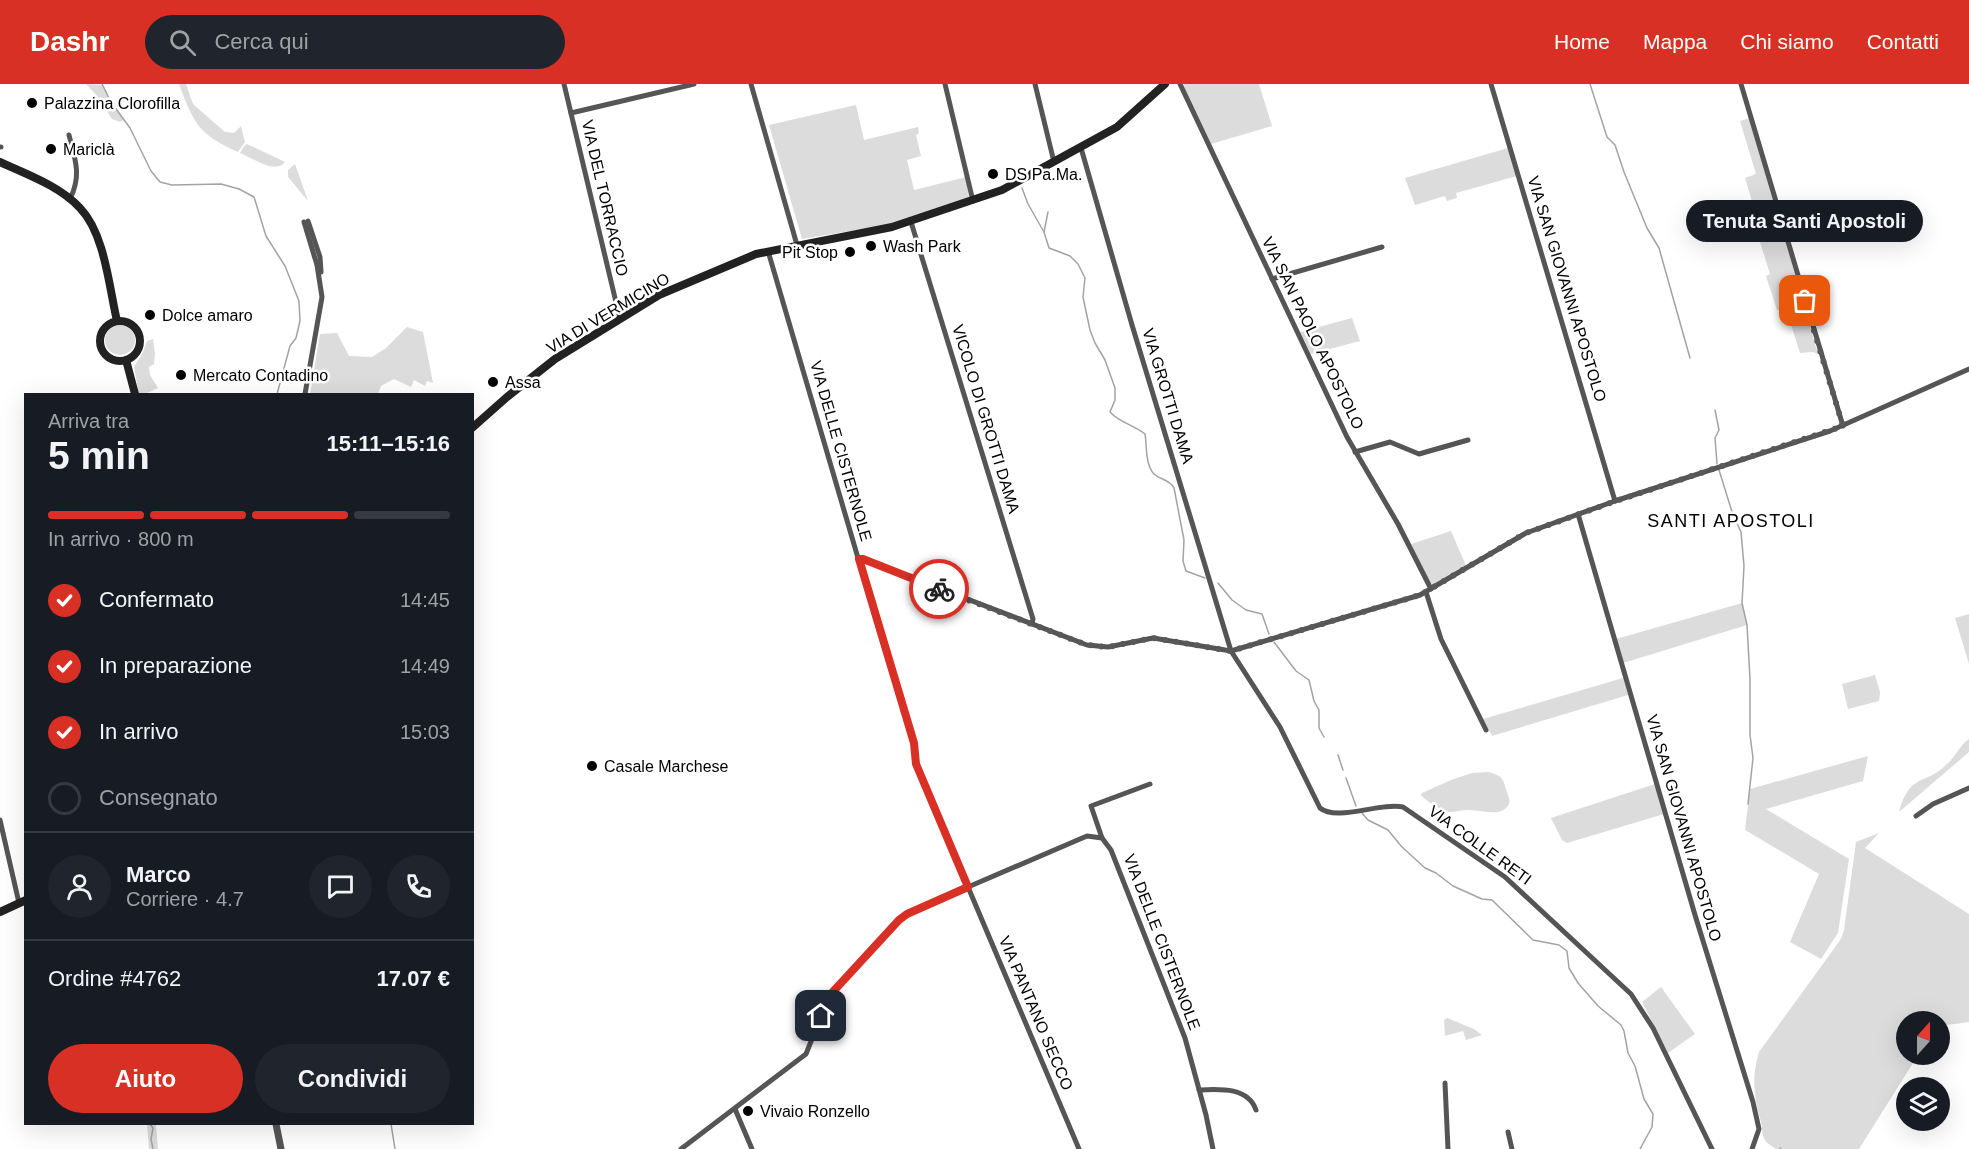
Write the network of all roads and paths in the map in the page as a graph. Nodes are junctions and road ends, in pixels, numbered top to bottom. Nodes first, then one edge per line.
1 (564, 84) edge
2 (694, 84) edge
3 (751, 84) edge
4 (945, 84) edge
5 (1035, 84) edge
6 (1165, 84) edge
7 (1180, 84) edge
8 (1491, 84) edge
9 (1741, 84) edge
10 (1157, 87) edge
11 (571, 113) junction
12 (69, 135) dead end
13 (1081, 148) junction
14 (0, 162) edge
15 (1054, 162) junction
16 (70, 199) junction
17 (973, 201) junction
18 (306, 222) dead end
19 (911, 222) junction
20 (797, 245) junction
21 (1382, 247) dead end
22 (768, 251) junction
23 (1272, 279) junction
24 (1795, 296) dead end
25 (1801, 300) dead end
26 (1798, 306) junction
27 (1798, 314) dead end
28 (620, 319) junction
29 (117, 321) junction
30 (126, 360) junction
31 (1969, 369) edge
32 (135, 393) edge
33 (305, 393) edge
34 (474, 426) edge
35 (1843, 426) junction
36 (1468, 440) dead end
37 (1355, 452) junction
38 (1616, 501) junction
39 (1578, 514) junction
40 (859, 559) junction
41 (1428, 591) junction
42 (1032, 624) junction
43 (1231, 651) junction
44 (1486, 730) dead end
45 (1150, 784) dead end
46 (1969, 789) edge
47 (1916, 816) dead end
48 (0, 820) edge
49 (1102, 838) junction
50 (968, 887) junction
51 (22, 902) edge
52 (0, 912) edge
53 (1445, 1083) dead end
54 (1199, 1090) junction
55 (735, 1109) junction
56 (1256, 1110) dead end
57 (276, 1125) edge
58 (1508, 1132) dead end
59 (281, 1149) edge
60 (681, 1149) edge
61 (753, 1149) edge
62 (1079, 1149) edge
63 (1214, 1149) edge
64 (1448, 1149) edge
65 (1512, 1149) edge
66 (1712, 1149) edge
67 (1752, 1149) edge

1 - 11 street, VIA DEL TORRACCIO
2 - 11 street
3 - 20 street
4 - 17 street
5 - 15 street
6 - 10 main road, VIA DI VERMICINO
7 - 23 street, VIA SAN PAOLO APOSTOLO
8 - 38 street, VIA SAN GIOVANNI APOSTOLO
9 - 35 street
10 - 13 main road, VIA DI VERMICINO
11 - 28 street, VIA DEL TORRACCIO
12 - 16 street
13 - 15 main road, VIA DI VERMICINO
13 - 43 street, VIA GROTTI DAMA
14 - 16 main road
15 - 17 main road, VIA DI VERMICINO
16 - 29 main road
17 - 19 main road, VIA DI VERMICINO
18 - 33 street
19 - 20 main road, VIA DI VERMICINO
19 - 42 street, VICOLO DI GROTTI DAMA
20 - 22 main road, VIA DI VERMICINO
21 - 23 street
22 - 28 main road, VIA DI VERMICINO
22 - 40 street, VIA DELLE CISTERNOLE
23 - 37 street, VIA SAN PAOLO APOSTOLO
24 - 26 street
25 - 26 street
26 - 27 street
28 - 34 main road, VIA DI VERMICINO
29 - 30 main road
29 - 30 main road
30 - 32 main road
31 - 35 street
35 - 38 street
36 - 37 street
37 - 41 street, VIA SAN PAOLO APOSTOLO
38 - 39 street
39 - 41 street
39 - 67 street, VIA SAN GIOVANNI APOSTOLO
40 - 42 street
40 - 50 street, VIA DELLE CISTERNOLE
41 - 43 street
41 - 44 street, VIA SAN PAOLO APOSTOLO
42 - 43 street
43 - 66 street, VIA COLLE RETI
45 - 49 street, VIA DELLE CISTERNOLE
46 - 47 street
48 - 51 street
49 - 50 street
49 - 54 street, VIA DELLE CISTERNOLE
50 - 55 street
50 - 62 street, VIA PANTANO SECCO
51 - 52 main road
53 - 64 street
54 - 56 street
54 - 63 street, VIA DELLE CISTERNOLE
55 - 60 street
55 - 61 street
57 - 59 street
58 - 65 street

